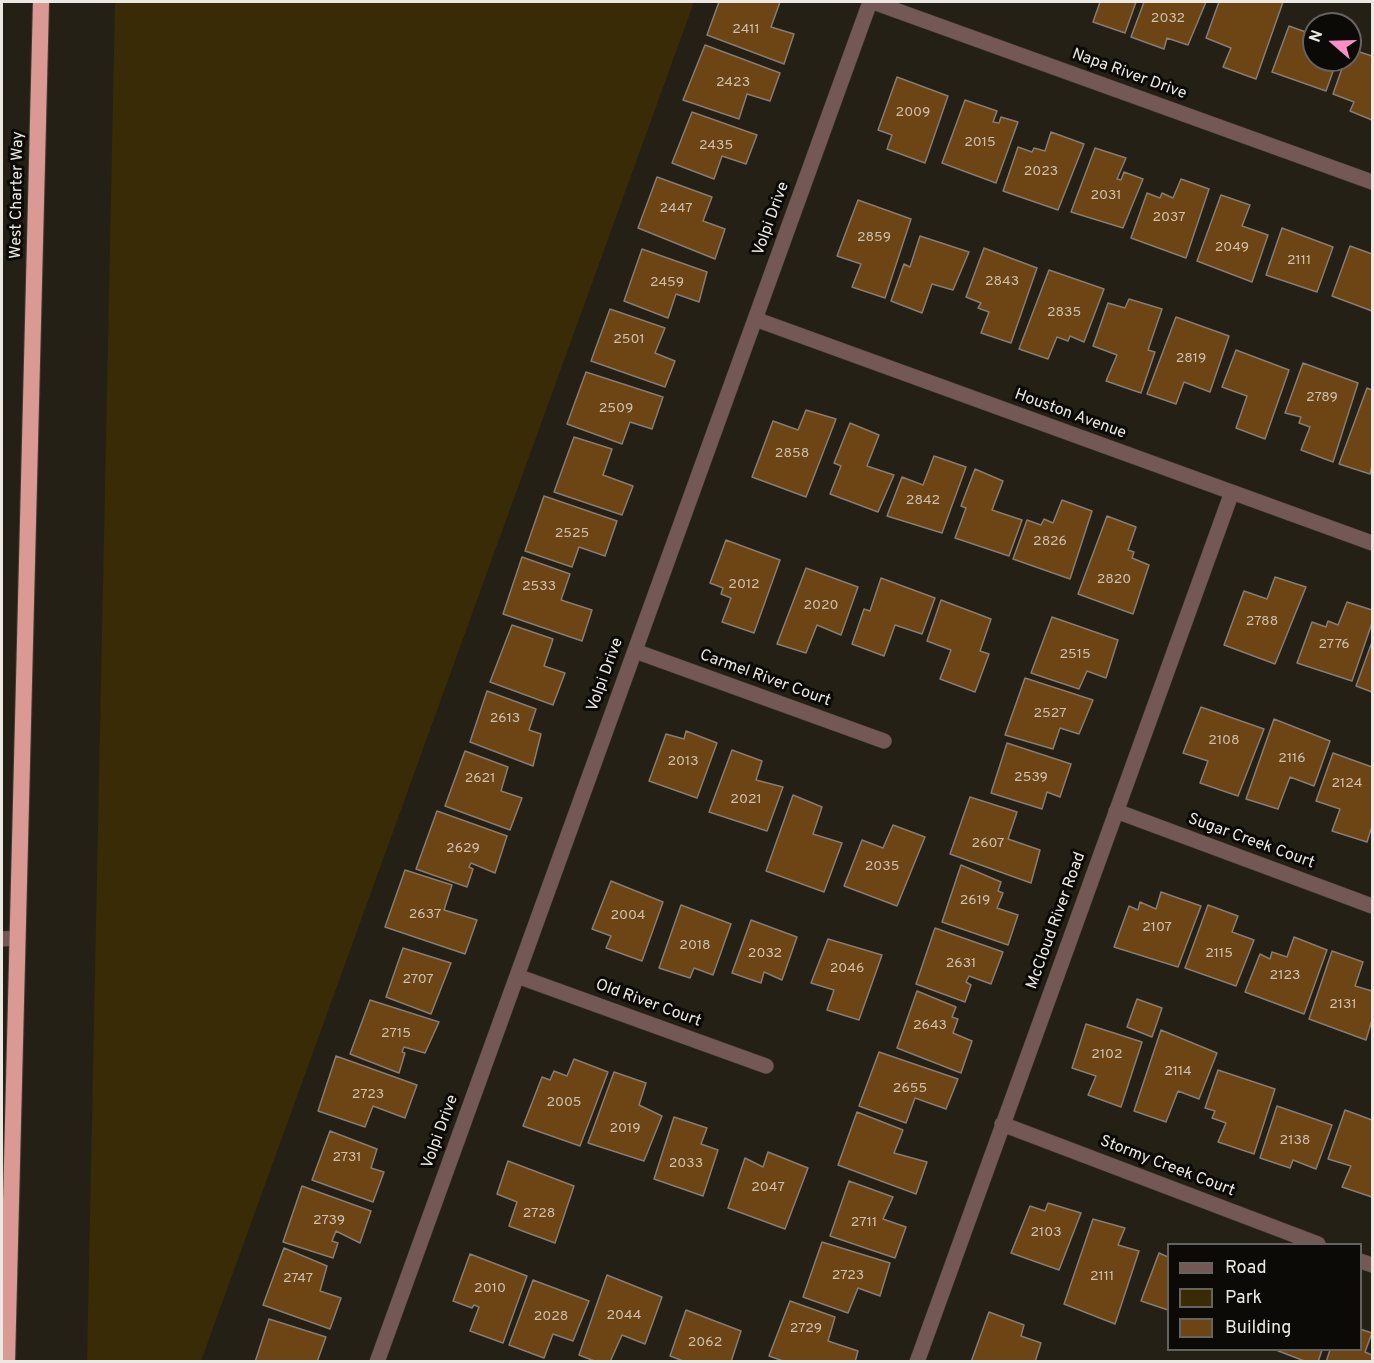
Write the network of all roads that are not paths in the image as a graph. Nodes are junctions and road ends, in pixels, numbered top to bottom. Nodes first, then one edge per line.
1 (41, 2) edge
2 (872, 2) edge
3 (1372, 182) edge
4 (755, 319) junction
5 (1232, 492) junction
6 (1372, 543) edge
7 (634, 651) junction
8 (884, 741) dead end
9 (1116, 811) junction
10 (1372, 906) edge
11 (9, 938) edge
12 (517, 976) junction
13 (766, 1066) dead end
14 (1002, 1124) junction
15 (1313, 1243) edge
16 (382, 1360) edge
17 (7, 1362) edge
18 (917, 1362) edge

1 - 11 highway, West Charter Way
2 - 3 street, Napa River Drive
2 - 4 street, Volpi Drive
4 - 5 street, Houston Avenue
4 - 7 street, Volpi Drive
5 - 6 street, Houston Avenue
5 - 9 street, McCloud River Road
7 - 8 street, Carmel River Court
7 - 12 street, Volpi Drive
9 - 10 street, Sugar Creek Court
9 - 14 street, McCloud River Road
11 - 17 highway, West Charter Way
12 - 13 street, Old River Court
12 - 16 street, Volpi Drive
14 - 15 street, Stormy Creek Court
14 - 18 street, McCloud River Road

